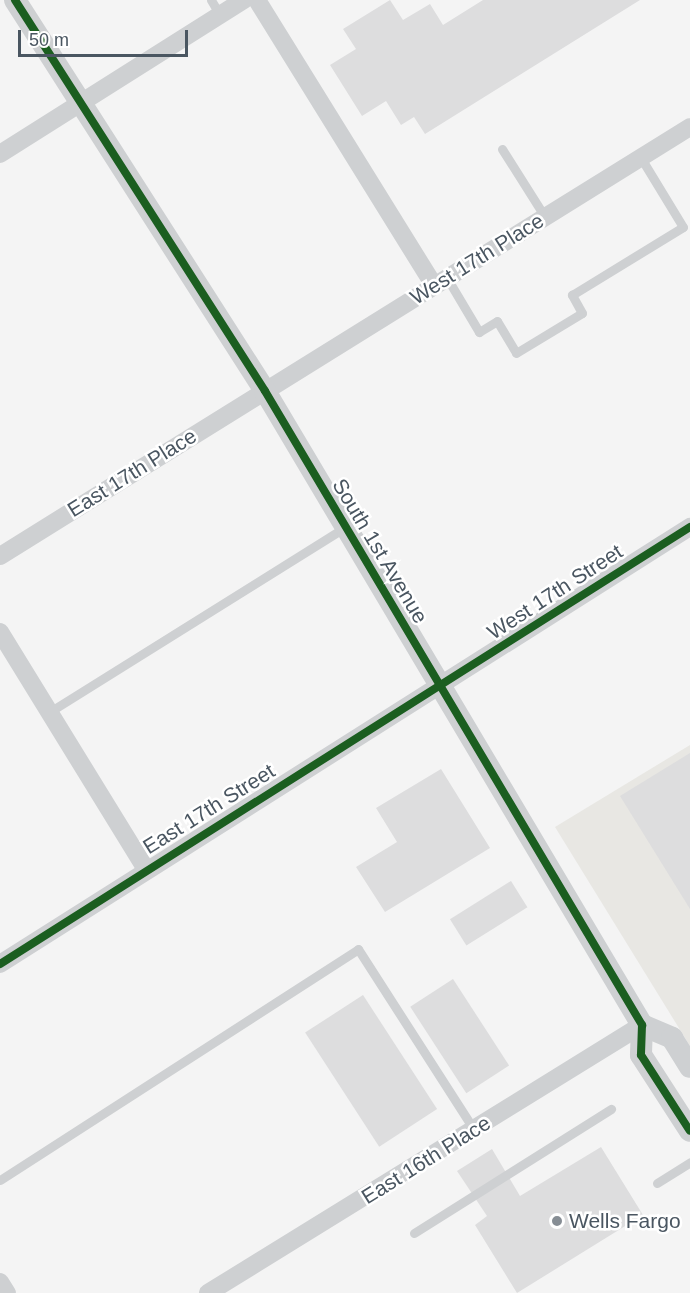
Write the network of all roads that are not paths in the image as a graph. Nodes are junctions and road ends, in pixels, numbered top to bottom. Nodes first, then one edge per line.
1 (15, 0) edge
2 (244, 0) edge
3 (257, 0) edge
4 (216, 8) edge
5 (80, 103) junction
6 (690, 127) edge
7 (502, 149) dead end
8 (0, 154) edge
9 (640, 158) junction
10 (545, 217) junction
11 (440, 282) junction
12 (265, 391) junction
13 (345, 527) junction
14 (688, 534) edge
15 (0, 556) edge
16 (0, 632) edge
17 (440, 688) junction
18 (51, 711) junction
19 (146, 869) junction
20 (1, 962) edge
21 (642, 1025) junction
22 (690, 1067) edge
23 (611, 1109) dead end
24 (475, 1131) junction
25 (690, 1131) edge
26 (690, 1162) edge
27 (0, 1180) edge
28 (657, 1183) dead end
29 (414, 1233) dead end
30 (0, 1282) edge
31 (7, 1293) edge
32 (208, 1293) edge

1 - 5 street, South 1st Avenue
2 - 4 street
3 - 11 street
4 - 5 street
5 - 8 street
5 - 12 street, South 1st Avenue
6 - 9 street, West 17th Place
7 - 10 lane
9 - 10 street, West 17th Place
9 - 11 lane
10 - 11 street, West 17th Place
11 - 12 street, West 17th Place
12 - 13 street, South 1st Avenue
12 - 15 street, East 17th Place
13 - 17 street, South 1st Avenue
13 - 18 lane
14 - 17 street, West 17th Street
16 - 18 street
17 - 19 street, East 17th Street
17 - 21 street, South 1st Avenue
18 - 19 street
19 - 20 street, East 17th Street
21 - 22 street
21 - 24 street, East 16th Place
21 - 25 street
23 - 29 lane
24 - 27 lane
24 - 32 street, East 16th Place
26 - 28 lane
30 - 31 street

